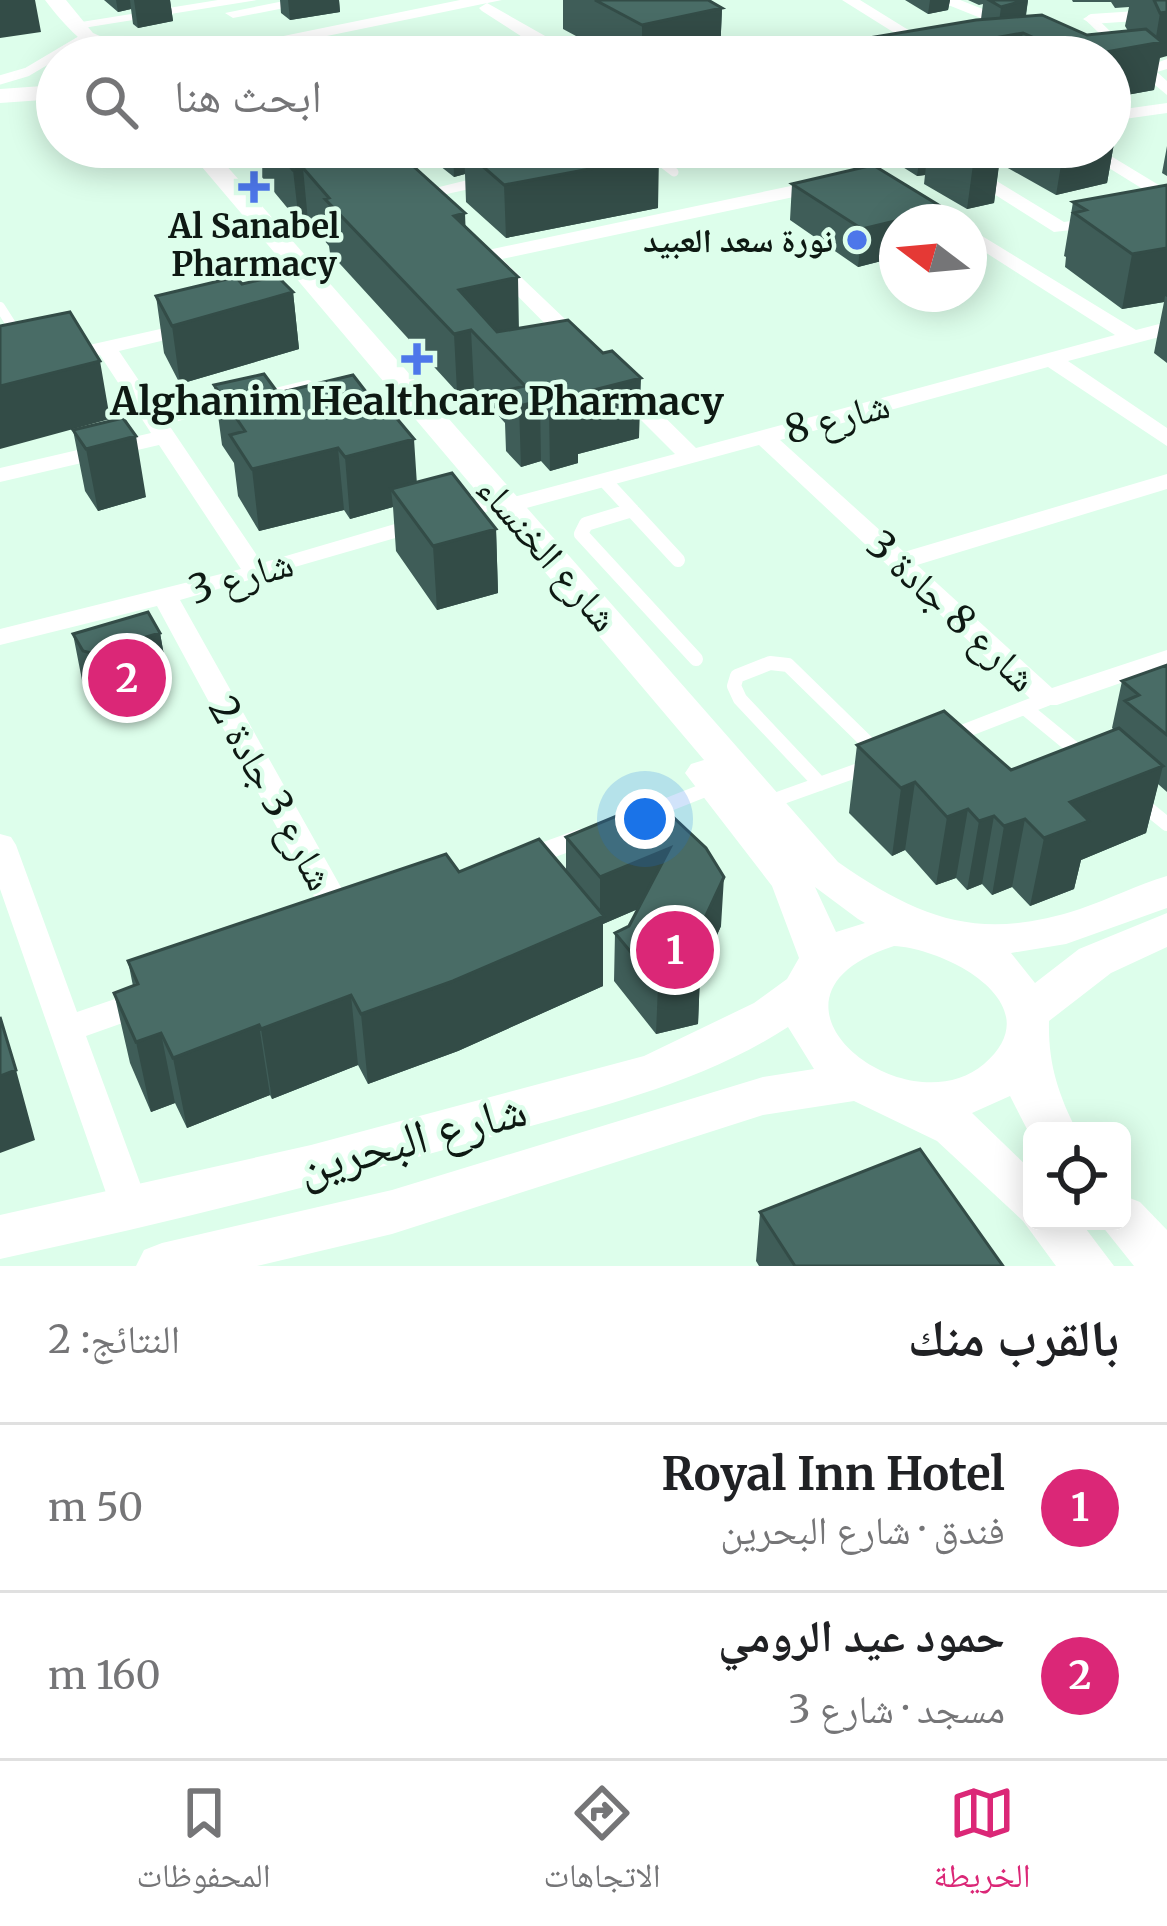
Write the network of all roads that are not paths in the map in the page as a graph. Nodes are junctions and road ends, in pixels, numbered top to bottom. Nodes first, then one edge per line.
1 (56, 0) edge
2 (250, 0) edge
3 (318, 0) edge
4 (521, 0) edge
5 (849, 0) edge
6 (948, 0) edge
7 (490, 2) edge
8 (196, 8) junction
9 (1167, 14) edge
10 (1091, 19) joint
11 (1008, 26) edge
12 (910, 35) joint
13 (80, 36) edge
14 (110, 36) edge
15 (306, 36) edge
16 (331, 36) edge
17 (537, 36) edge
18 (905, 36) edge
19 (1109, 36) edge
20 (1167, 64) edge
21 (36, 68) edge
22 (0, 80) edge
23 (36, 81) edge
24 (36, 90) edge
25 (1167, 90) edge
26 (0, 93) edge
27 (1167, 108) edge
28 (1131, 113) edge
29 (195, 168) edge
30 (215, 168) edge
31 (670, 168) edge
32 (865, 168) edge
33 (962, 168) edge
34 (1118, 168) edge
35 (674, 172) dead end
36 (874, 174) junction
37 (512, 175) edge
38 (423, 193) edge
39 (1167, 198) edge
40 (922, 204) edge
41 (1167, 213) edge
42 (987, 245) edge
43 (0, 307) edge
44 (217, 321) edge
45 (1167, 328) edge
46 (1132, 337) junction
47 (107, 349) junction
48 (1052, 360) junction
49 (37, 364) junction
50 (0, 372) edge
51 (308, 385) edge
52 (158, 429) junction
53 (764, 437) junction
54 (1167, 439) edge
55 (692, 457) junction
56 (0, 476) edge
57 (604, 480) junction
58 (1167, 481) edge
59 (494, 506) junction
60 (632, 510) junction
61 (678, 560) dead end
62 (899, 562) junction
63 (256, 573) junction
64 (165, 597) junction
65 (0, 637) edge
66 (1167, 658) edge
67 (696, 659) dead end
68 (1036, 704) junction
69 (926, 746) edge
70 (1096, 766) edge
71 (820, 784) junction
72 (716, 786) junction
73 (1132, 795) edge
74 (764, 804) junction
75 (619, 824) edge
76 (1167, 824) edge
77 (597, 832) edge
78 (0, 845) edge
79 (511, 864) edge
80 (8, 890) edge
81 (1167, 891) edge
82 (1167, 929) edge
83 (336, 930) edge
84 (933, 934) junction
85 (812, 974) junction
86 (179, 990) edge
87 (69, 1028) junction
88 (1026, 1030) junction
89 (877, 1090) junction
90 (1047, 1122) edge
91 (399, 1144) junction
92 (1023, 1194) edge
93 (131, 1210) junction
94 (392, 1212) junction
95 (1056, 1230) edge
96 (0, 1237) edge
97 (161, 1266) edge
98 (1088, 1266) edge

1 - 13 street
2 - 8 street
3 - 8 street
4 - 7 street
5 - 12 street
6 - 11 lane
7 - 15 street
7 - 16 street
7 - 17 street
8 - 14 street
9 - 10 street
10 - 19 lane
12 - 18 street
20 - 25 street
21 - 22 lane
23 - 26 street
24 - 26 street
27 - 28 street
29 - 59 street, شارع الخنساء
30 - 59 street, شارع الخنساء
31 - 35 lane
32 - 36 street
33 - 41 street
34 - 39 street
36 - 40 street
36 - 55 street
37 - 38 street
42 - 46 street
43 - 49 lane
44 - 47 street
45 - 46 street, شارع 8
46 - 48 street, شارع 8
47 - 49 street
47 - 52 street
48 - 53 street, شارع 8
48 - 54 street
49 - 50 street
51 - 52 lane
52 - 56 street
52 - 63 street
53 - 55 street, شارع 8
53 - 62 street, شارع 8 جادة 3
55 - 57 street, شارع 8
57 - 59 street, شارع 8
57 - 60 lane
58 - 62 street
59 - 63 street, شارع 3
59 - 72 street, شارع الخنساء
59 - 74 street, شارع الخنساء
60 - 61 lane
60 - 67 lane
62 - 68 street, شارع 8 جادة 3
63 - 64 street, شارع 3
64 - 65 street, شارع 3
64 - 83 street, شارع 3 جادة 2
66 - 68 street, شارع 8 جادة 3
68 - 69 lane
68 - 70 lane
71 - 71 lane
71 - 74 lane
72 - 75 lane
72 - 85 street, شارع الخنساء
73 - 76 lane
74 - 84 street, شارع الخنساء
77 - 79 lane
78 - 80 street
80 - 87 street
81 - 84 street
82 - 88 street
84 - 85 street
84 - 88 street
85 - 89 street
85 - 91 street, شارع البحرين
86 - 87 street
87 - 93 street
88 - 89 street
88 - 90 street
89 - 92 street
89 - 94 street, شارع البحرين
91 - 93 street, شارع البحرين
91 - 94 street
93 - 96 street, شارع البحرين
94 - 97 street, شارع البحرين
95 - 98 street

